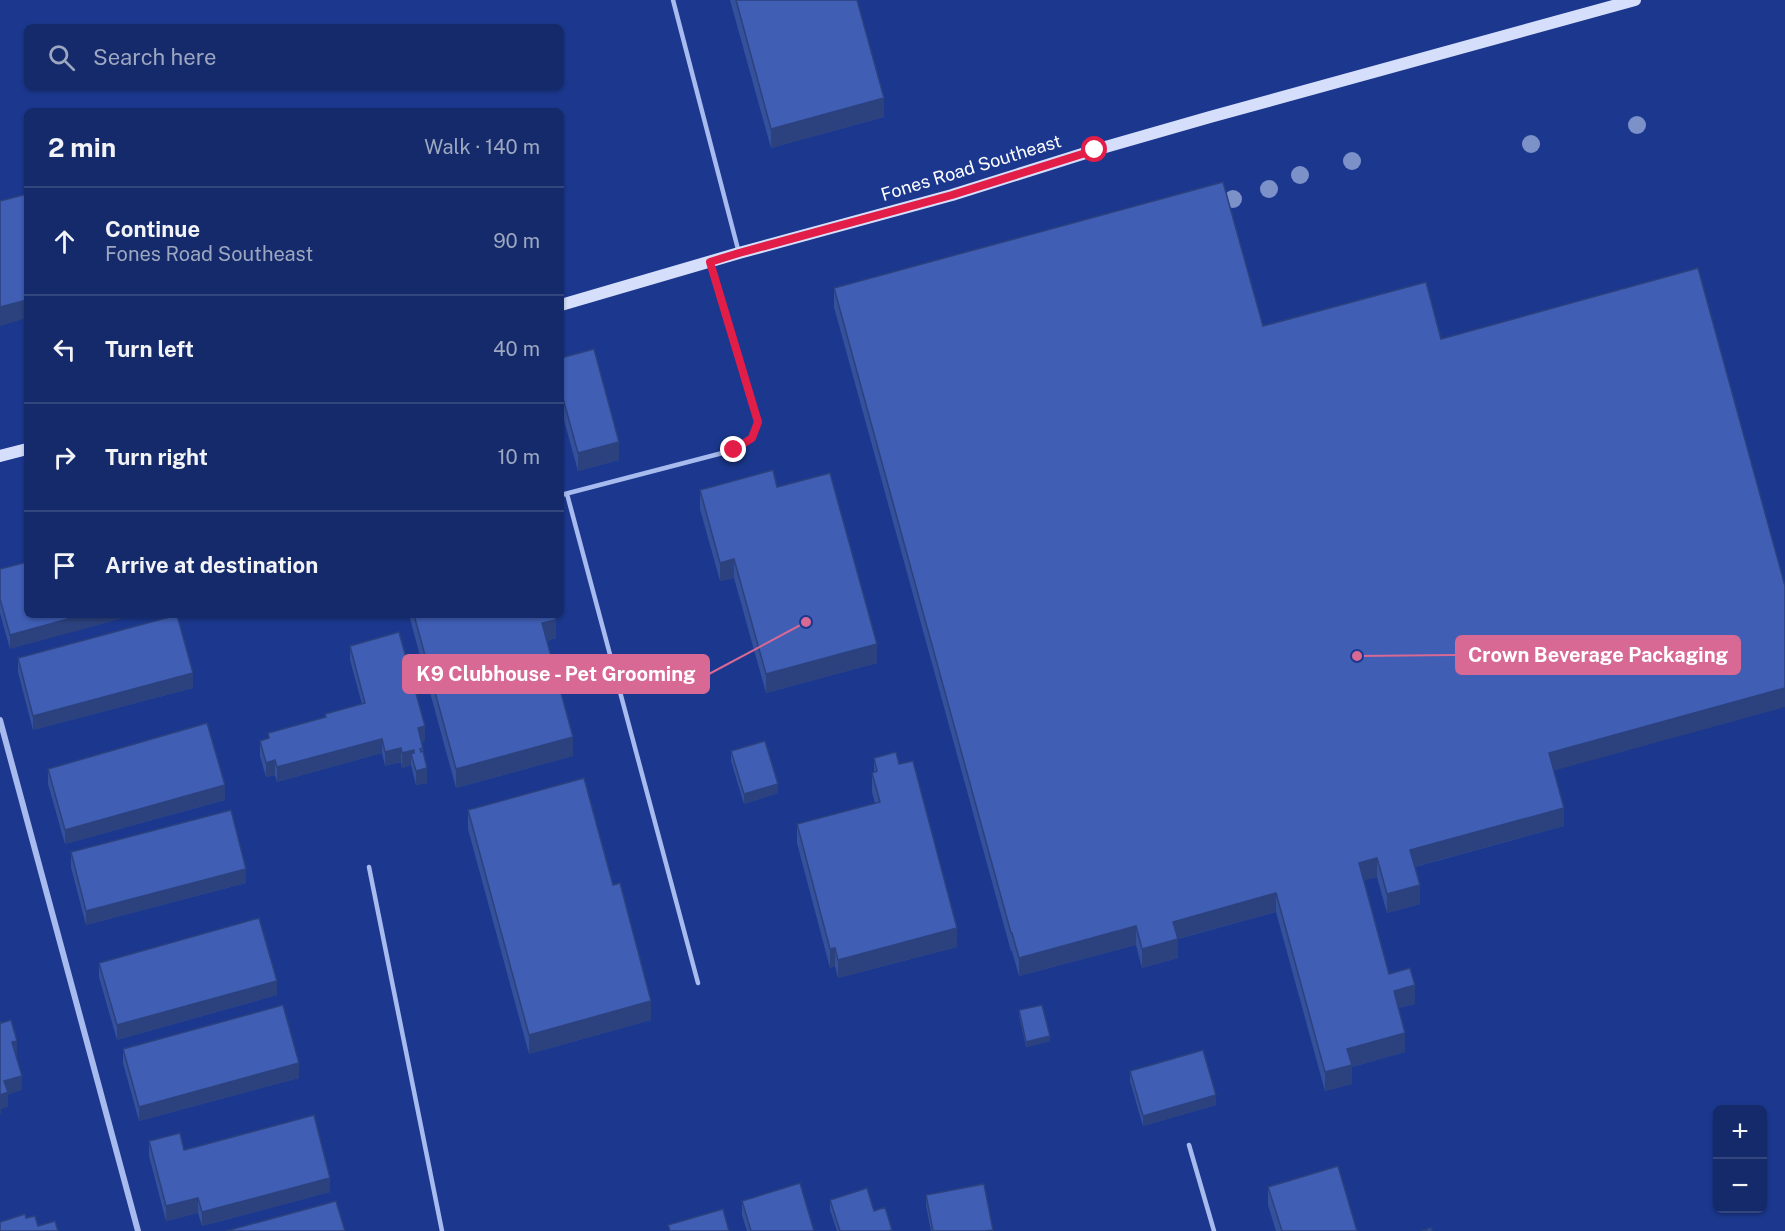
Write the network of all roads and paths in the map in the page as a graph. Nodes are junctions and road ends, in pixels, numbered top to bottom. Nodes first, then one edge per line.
1 (673, 0) edge
2 (1635, 0) edge
3 (739, 253) junction
4 (710, 262) junction
5 (564, 304) edge
6 (24, 450) edge
7 (0, 456) edge
8 (564, 495) edge
9 (0, 720) edge
10 (369, 867) dead end
11 (698, 983) dead end
12 (1189, 1145) dead end
13 (138, 1231) edge
14 (442, 1231) edge
15 (1214, 1231) edge

1 - 3 lane
2 - 3 street, Fones Road Southeast
3 - 4 street, Fones Road Southeast
4 - 5 street, Fones Road Southeast
4 - 8 lane
6 - 7 street
8 - 11 lane
9 - 13 street
10 - 14 lane
12 - 15 lane

